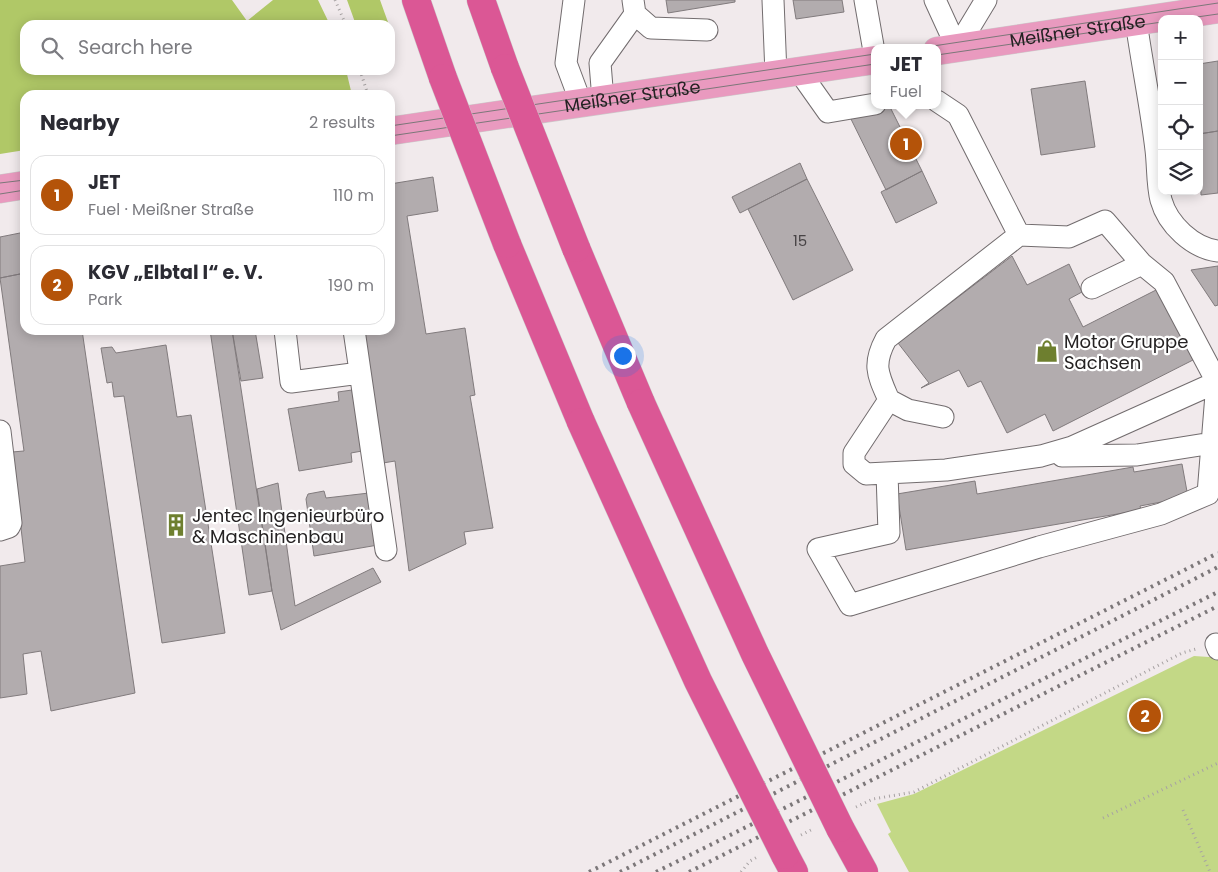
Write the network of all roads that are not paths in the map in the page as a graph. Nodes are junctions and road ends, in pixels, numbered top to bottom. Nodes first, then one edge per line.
1 (416, 0) edge
2 (482, 0) edge
3 (574, 0) edge
4 (773, 0) edge
5 (865, 0) edge
6 (934, 0) edge
7 (986, 0) edge
8 (634, 7) edge
9 (1218, 9) edge
10 (1136, 21) junction
11 (707, 30) dead end
12 (873, 44) edge
13 (947, 49) edge
14 (871, 59) edge
15 (788, 73) junction
16 (592, 101) junction
17 (941, 104) edge
18 (871, 105) edge
19 (395, 130) edge
20 (20, 186) edge
21 (0, 189) edge
22 (1019, 235) junction
23 (1218, 251) edge
24 (1142, 264) junction
25 (1092, 288) dead end
26 (286, 335) edge
27 (355, 335) edge
28 (360, 373) junction
29 (1217, 382) edge
30 (889, 400) junction
31 (1216, 405) edge
32 (943, 417) dead end
33 (0, 431) edge
34 (1215, 443) edge
35 (1041, 456) junction
36 (887, 473) junction
37 (0, 530) edge
38 (386, 550) dead end
39 (785, 855) edge
40 (864, 872) edge

1 - 39 highway, bridge
2 - 40 highway, bridge
3 - 16 street
4 - 15 street
5 - 12 street
6 - 13 street
7 - 13 street
8 - 11 street
8 - 16 street
9 - 10 main road, Meißner Straße
10 - 13 main road, Meißner Straße
10 - 23 street
14 - 15 main road, Meißner Straße
15 - 16 main road, Meißner Straße
15 - 18 street
16 - 19 main road, Meißner Straße
17 - 22 street
20 - 21 main road
22 - 24 street
22 - 30 street
24 - 25 street
24 - 29 street
26 - 28 street
27 - 28 street
28 - 38 street
29 - 31 street
29 - 35 street
30 - 32 street
30 - 36 street
31 - 34 street
33 - 37 street
34 - 35 street
34 - 36 street
35 - 36 street

